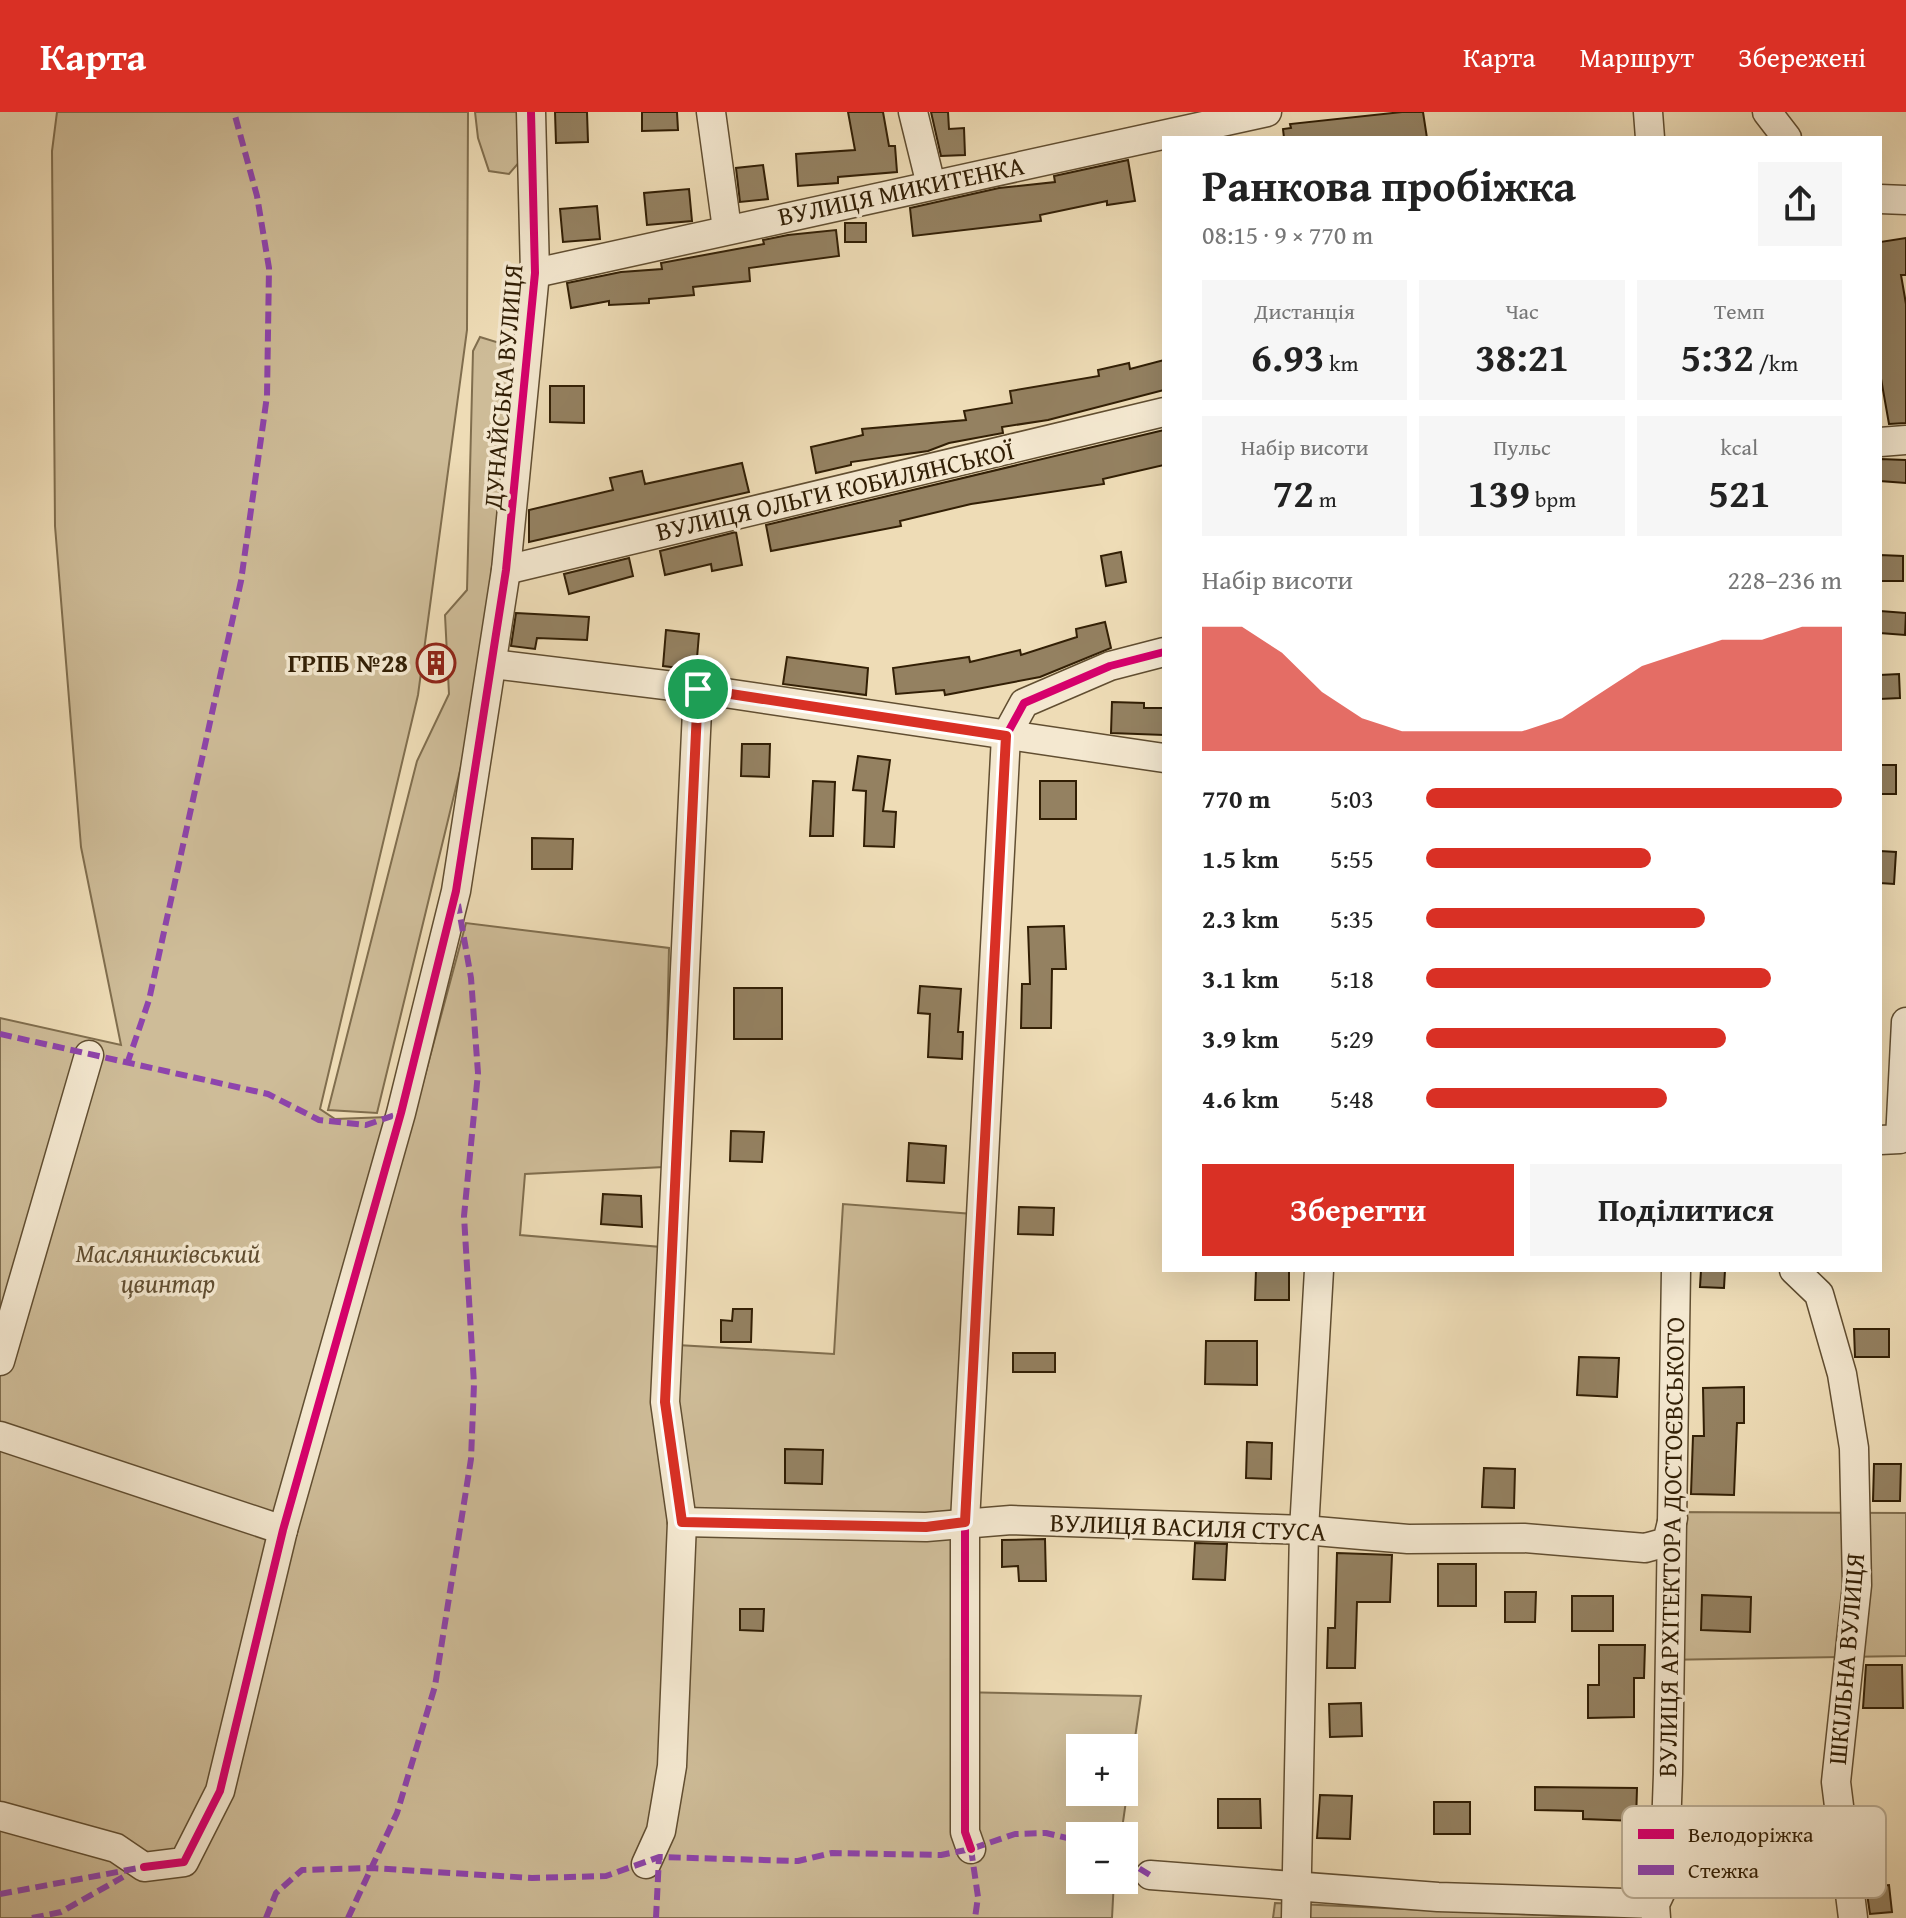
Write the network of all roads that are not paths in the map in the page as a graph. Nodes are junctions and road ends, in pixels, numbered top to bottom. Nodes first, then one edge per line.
1 (531, 112) edge
2 (711, 112) edge
3 (913, 112) edge
4 (1267, 112) edge
5 (1648, 112) edge
6 (1767, 112) edge
7 (1209, 125) edge
8 (1650, 136) edge
9 (1785, 136) edge
10 (931, 185) junction
11 (1882, 199) edge
12 (1906, 200) edge
13 (727, 229) junction
14 (535, 273) junction
15 (1162, 412) edge
16 (1906, 440) edge
17 (1882, 442) edge
18 (506, 570) junction
19 (1162, 653) edge
20 (493, 664) junction
21 (698, 689) junction
22 (1006, 736) junction
23 (1162, 758) edge
24 (1906, 1022) edge
25 (89, 1055) dead end
26 (1882, 1140) edge
27 (1319, 1272) edge
28 (1676, 1272) edge
29 (1796, 1272) edge
30 (0, 1361) edge
31 (0, 1436) edge
32 (1673, 1518) junction
33 (682, 1522) junction
34 (965, 1522) junction
35 (283, 1530) junction
36 (1304, 1530) junction
37 (1666, 1806) edge
38 (1839, 1806) edge
39 (0, 1816) edge
40 (971, 1849) dead end
41 (646, 1864) dead end
42 (1150, 1875) dead end
43 (1296, 1887) junction
44 (1850, 1898) edge
45 (1655, 1911) edge
46 (1296, 1918) edge
47 (1853, 1918) edge

1 - 14 street, ДУНАЙСЬКА ВУЛИЦЯ
2 - 13 street
3 - 10 street
4 - 7 street, ВУЛИЦЯ МИКИТЕНКА
5 - 8 street
6 - 9 street
7 - 10 street, ВУЛИЦЯ МИКИТЕНКА
10 - 13 street, ВУЛИЦЯ МИКИТЕНКА
11 - 12 street
13 - 14 street, ВУЛИЦЯ МИКИТЕНКА
14 - 18 street, ДУНАЙСЬКА ВУЛИЦЯ
15 - 18 street, ВУЛИЦЯ ОЛЬГИ КОБИЛЯНСЬКОЇ
16 - 17 street
18 - 20 street, ДУНАЙСЬКА ВУЛИЦЯ
19 - 22 street
20 - 21 street
20 - 35 street, ДУНАЙСЬКА ВУЛИЦЯ
21 - 22 street
21 - 33 street
22 - 23 street
22 - 34 street
24 - 26 street
25 - 30 street
27 - 36 street
28 - 32 street, ВУЛИЦЯ АРХІТЕКТОРА ДОСТОЄВСЬКОГО
29 - 38 street, ШКІЛЬНА ВУЛИЦЯ
31 - 35 street
32 - 36 street, ВУЛИЦЯ ВАСИЛЯ СТУСА
32 - 37 street, ВУЛИЦЯ АРХІТЕКТОРА ДОСТОЄВСЬКОГО
33 - 34 street, ВУЛИЦЯ ВАСИЛЯ СТУСА
33 - 41 street
34 - 36 street, ВУЛИЦЯ ВАСИЛЯ СТУСА
34 - 40 street
35 - 39 street, ДУНАЙСЬКА ВУЛИЦЯ
36 - 43 street
42 - 43 street
43 - 45 street
43 - 46 street
44 - 47 street, ШКІЛЬНА ВУЛИЦЯ

